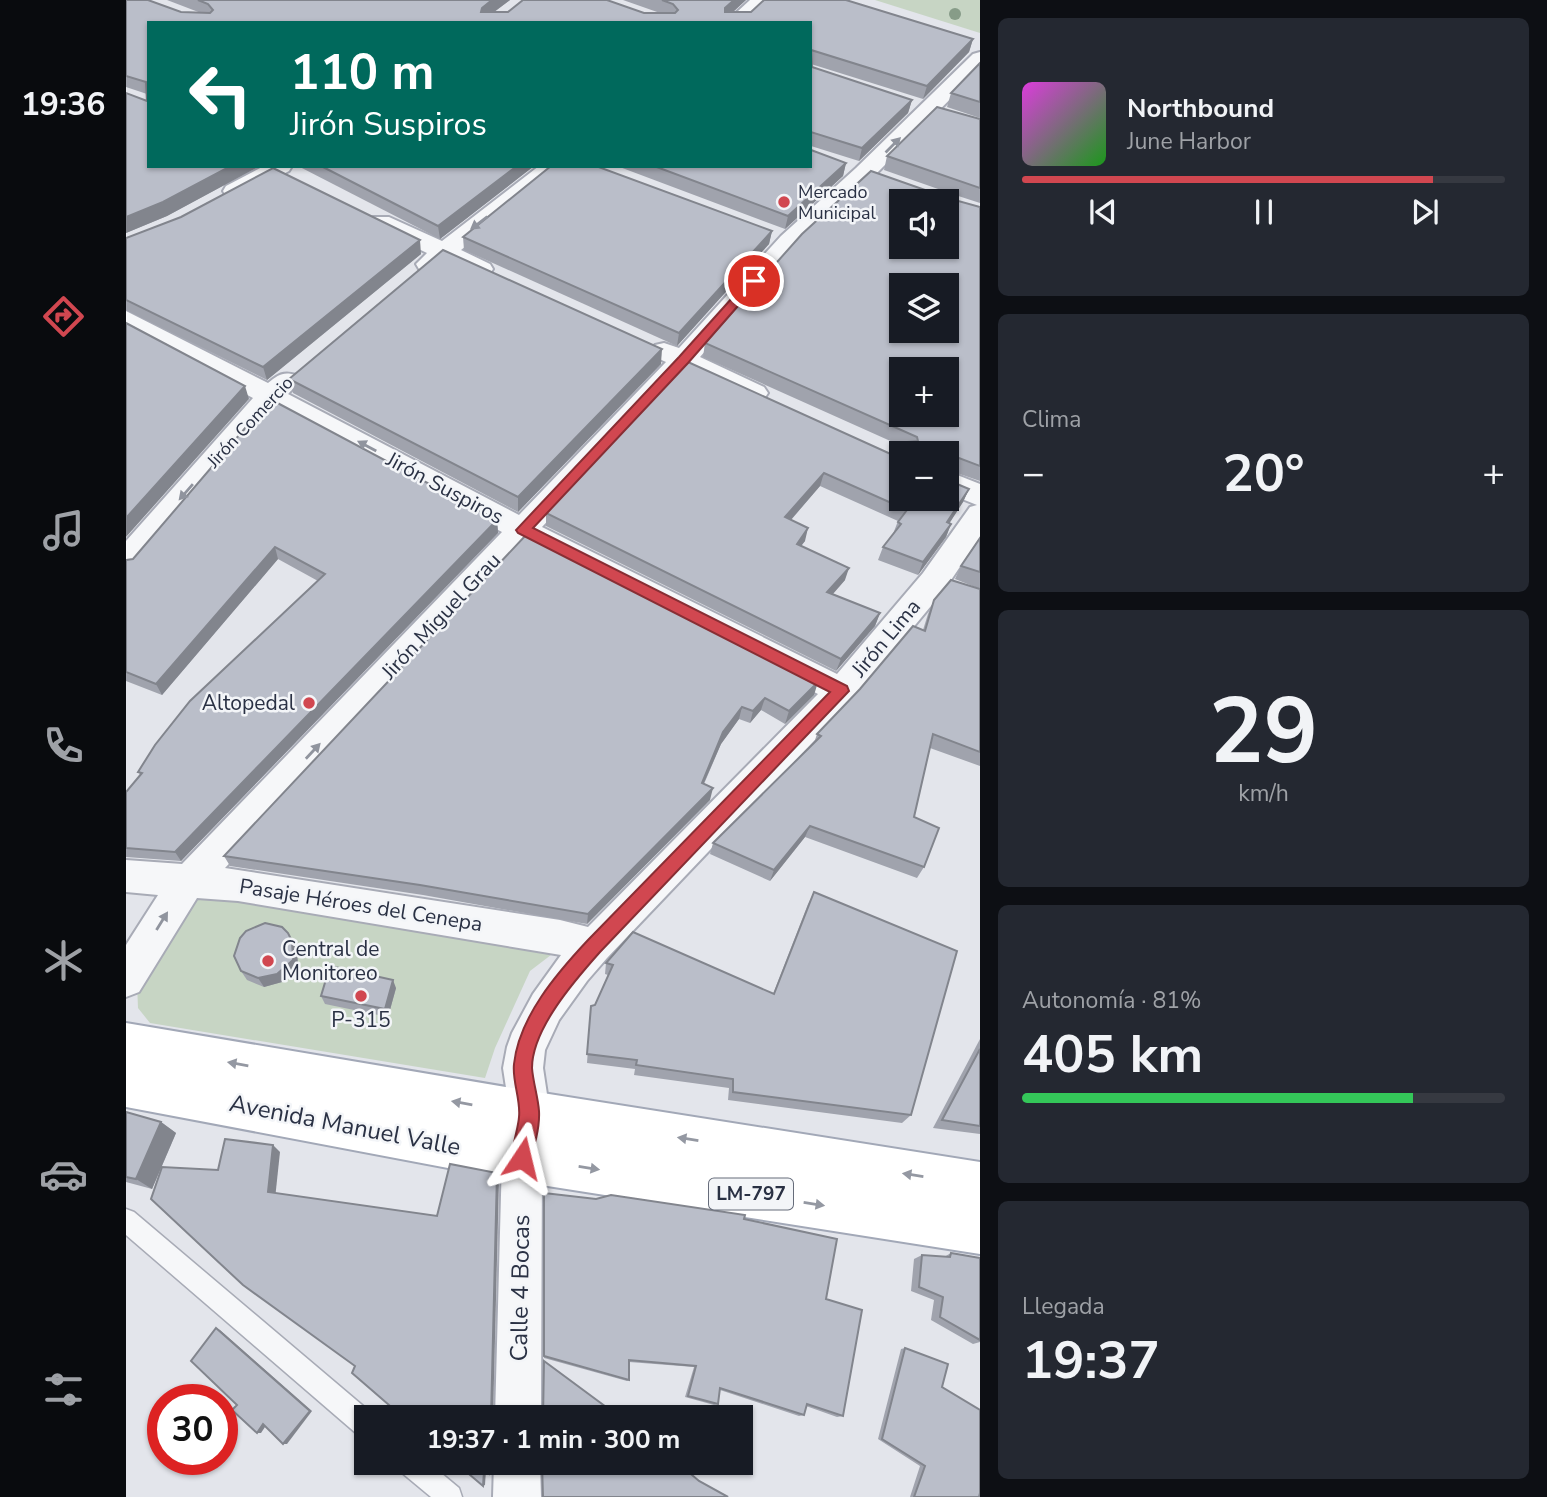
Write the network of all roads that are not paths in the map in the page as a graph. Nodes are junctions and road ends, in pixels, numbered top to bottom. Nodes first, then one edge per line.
1 (762, 0) edge
2 (737, 21) edge
3 (974, 49) edge
4 (550, 168) edge
5 (280, 170) edge
6 (217, 200) edge
7 (358, 210) edge
8 (442, 252) junction
9 (410, 278) edge
10 (506, 280) edge
11 (126, 319) edge
12 (645, 343) edge
13 (684, 360) junction
14 (303, 368) edge
15 (271, 394) junction
16 (780, 405) edge
17 (959, 486) edge
18 (980, 496) edge
19 (980, 515) edge
20 (523, 530) junction
21 (126, 561) edge
22 (842, 691) junction
23 (126, 876) edge
24 (189, 882) junction
25 (594, 946) junction
26 (126, 979) edge
27 (126, 1045) edge
28 (126, 1084) edge
29 (526, 1136) junction
30 (980, 1186) edge
31 (126, 1220) edge
32 (980, 1230) edge
33 (518, 1405) edge
34 (354, 1415) edge
35 (424, 1475) edge
36 (517, 1475) edge
37 (450, 1497) edge
38 (517, 1497) edge

1 - 2 street
13 -> 3 street, Jirón Miguel Grau
4 -> 8 street
5 - 6 street
7 - 8 street
8 - 9 street
8 - 10 street
11 - 15 street, Jirón Suspiros
12 - 13 street
13 - 16 street
13 - 20 street, Jirón Miguel Grau
14 - 15 street, Jirón Comercio
20 -> 15 street, Jirón Suspiros
15 -> 21 street, Jirón Comercio
17 - 18 street
19 - 22 street, Jirón Lima
20 - 22 street, Jirón Suspiros
24 -> 20 street, Jirón Miguel Grau
22 - 25 street, Jirón Lima
23 - 24 street, Pasaje Héroes del Cenepa
24 - 25 street, Pasaje Héroes del Cenepa
26 -> 24 street, Jirón Miguel Grau
25 - 29 street, Jirón Lima
29 -> 27 main road, Avenida Manuel Valle / LM-797
28 - 29 main road, Avenida Manuel Valle / LM-797
30 -> 29 main road, Avenida Manuel Valle / LM-797
29 -> 32 main road, Avenida Manuel Valle / LM-797
29 - 33 street, Calle 4 Bocas
31 - 34 lane
35 - 37 lane
36 - 38 street

